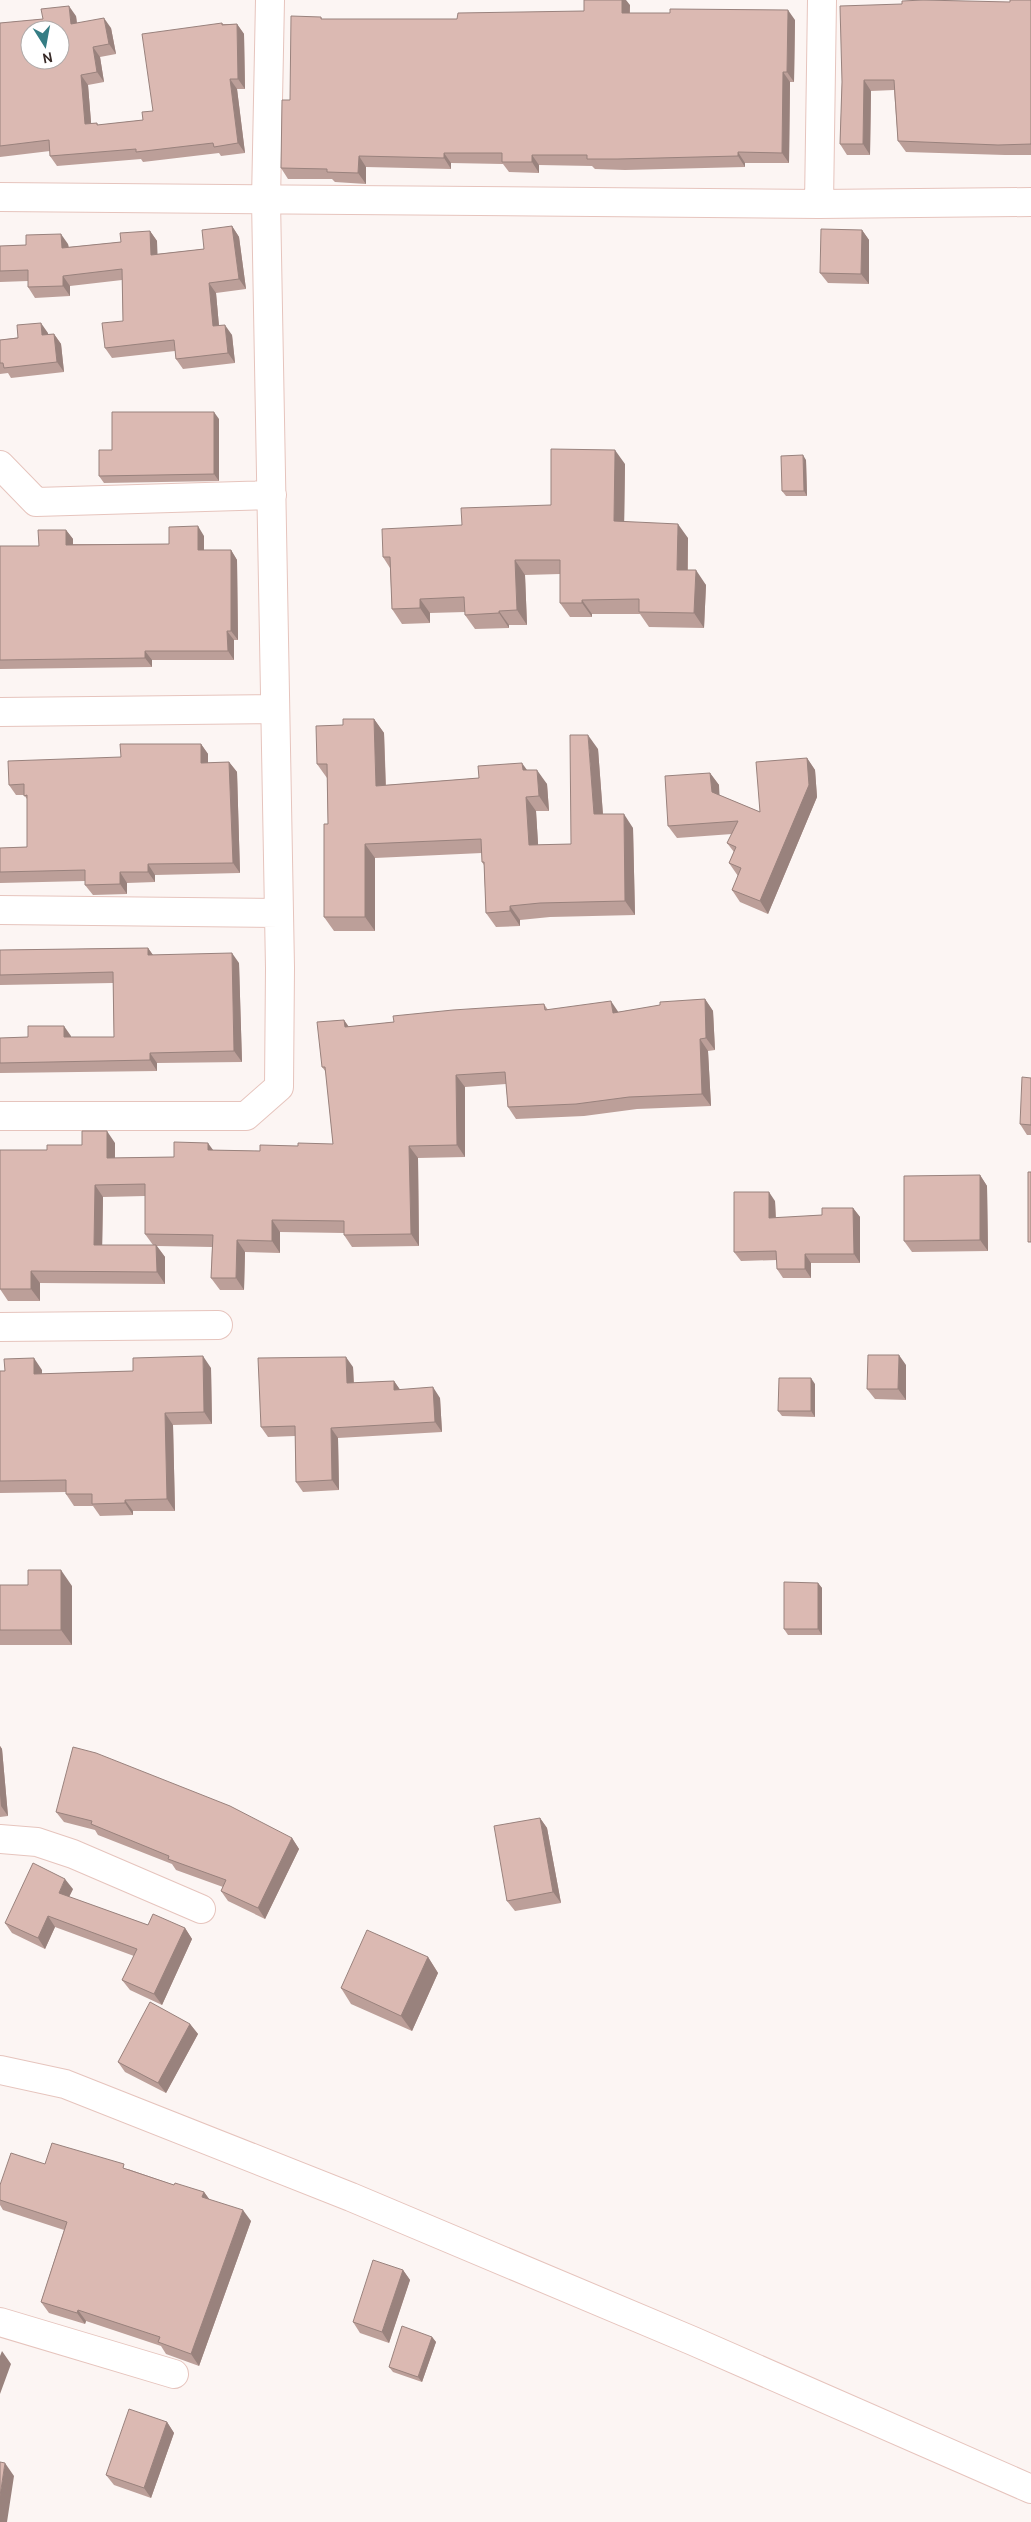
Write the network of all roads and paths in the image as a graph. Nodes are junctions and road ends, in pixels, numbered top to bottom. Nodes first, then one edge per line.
1 (270, 0) edge
2 (822, 0) edge
3 (0, 197) edge
4 (266, 200) junction
5 (1031, 202) edge
6 (819, 204) junction
7 (0, 465) edge
8 (272, 495) junction
9 (275, 709) junction
10 (0, 712) edge
11 (0, 910) edge
12 (279, 912) junction
13 (0, 1116) edge
14 (218, 1326) dead end
15 (0, 1327) edge
16 (0, 1839) edge
17 (201, 1909) dead end
18 (0, 2070) edge
19 (0, 2322) edge
20 (174, 2374) dead end
21 (1031, 2488) edge

1 - 4 street
2 - 6 street
3 - 4 street
4 - 6 street
4 - 8 street
5 - 6 street
7 - 8 street
8 - 9 street
9 - 10 street
9 - 12 street
11 - 12 street
12 - 13 street
14 - 15 street
16 - 17 street
18 - 21 street
19 - 20 street

